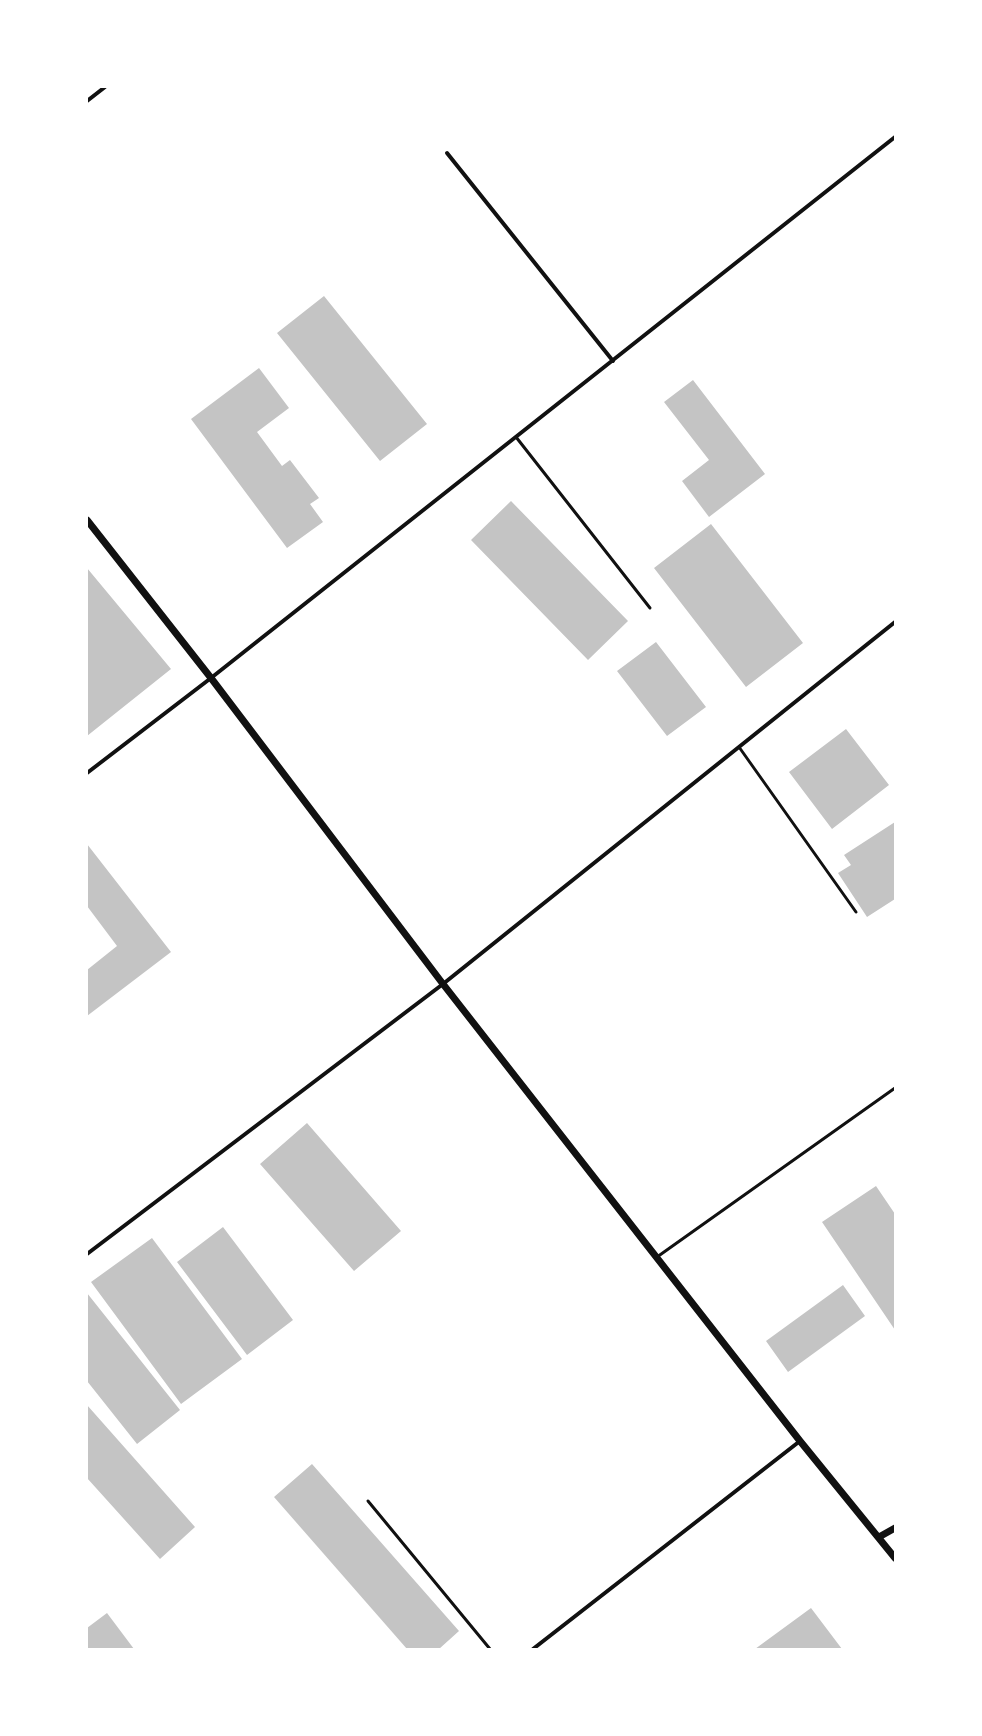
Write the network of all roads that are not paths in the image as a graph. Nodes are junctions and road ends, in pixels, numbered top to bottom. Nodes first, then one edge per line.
1 (105, 87) edge
2 (87, 101) edge
3 (895, 137) edge
4 (447, 153) dead end
5 (613, 361) junction
6 (516, 438) junction
7 (87, 520) edge
8 (650, 608) dead end
9 (895, 622) edge
10 (211, 678) junction
11 (739, 747) junction
12 (87, 773) edge
13 (856, 912) dead end
14 (443, 984) junction
15 (895, 1088) edge
16 (87, 1254) edge
17 (657, 1257) junction
18 (800, 1441) junction
19 (368, 1501) dead end
20 (895, 1528) edge
21 (879, 1537) junction
22 (895, 1558) edge
23 (490, 1649) edge
24 (533, 1649) edge

1 - 2 street
3 - 5 street
4 - 5 street
5 - 6 street
6 - 8 lane
6 - 10 street
7 - 10 street
9 - 11 street
10 - 12 street
10 - 14 street
11 - 13 lane
11 - 14 street
14 - 16 street
14 - 17 street
15 - 17 lane
17 - 18 street
18 - 21 street
18 - 24 street
19 - 23 lane
20 - 21 street
21 - 22 street

